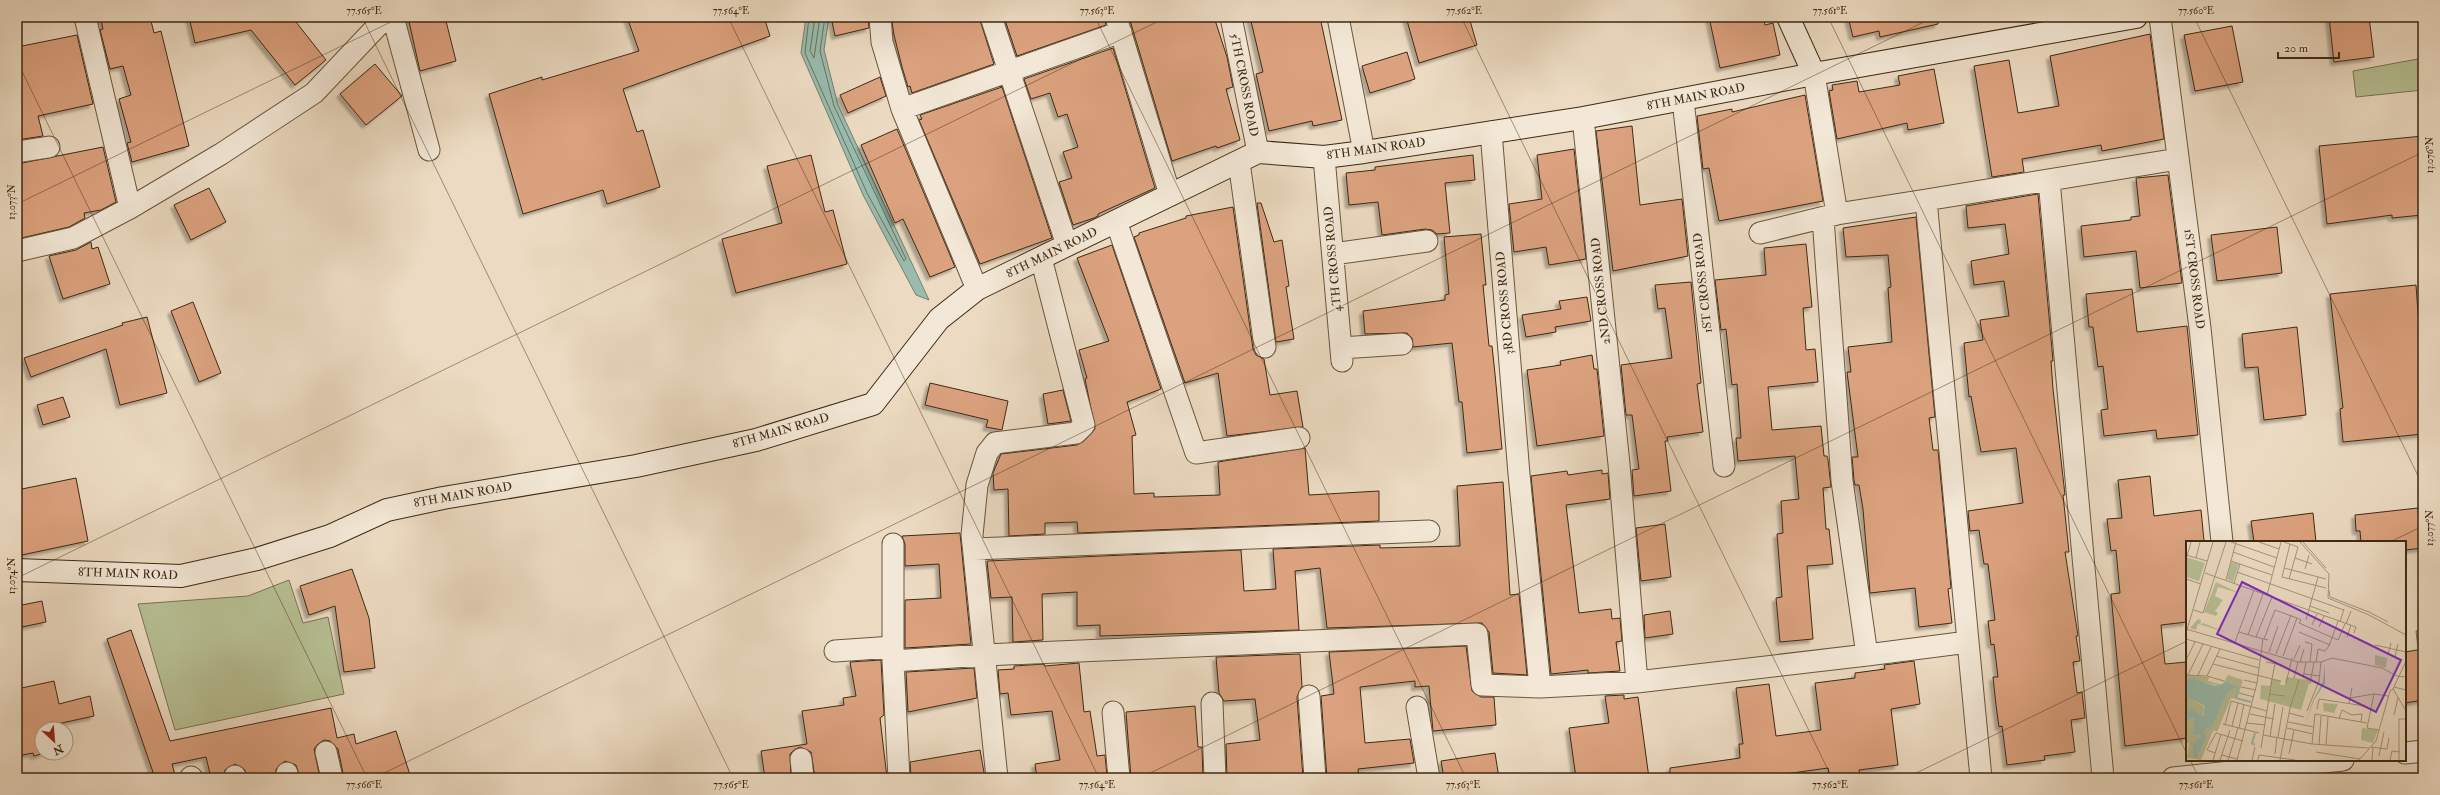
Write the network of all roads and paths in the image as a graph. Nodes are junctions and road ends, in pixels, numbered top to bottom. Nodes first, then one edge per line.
1 (85, 17) edge
2 (386, 17) edge
3 (393, 17) edge
4 (880, 17) edge
5 (991, 17) edge
6 (1231, 17) edge
7 (1338, 17) edge
8 (1788, 17) edge
9 (2136, 17) edge
10 (2160, 17) edge
11 (1119, 25) edge
12 (1009, 72) junction
13 (1814, 74) junction
14 (1683, 100) junction
15 (902, 109) junction
16 (1583, 118) junction
17 (1491, 132) junction
18 (49, 147) dead end
19 (429, 150) dead end
20 (17, 152) edge
21 (1258, 152) junction
22 (1364, 152) junction
23 (1324, 157) junction
24 (2178, 160) junction
25 (1239, 162) junction
26 (2049, 180) junction
27 (1170, 195) junction
28 (1926, 200) junction
29 (130, 208) junction
30 (1830, 216) junction
31 (1116, 222) junction
32 (1760, 233) dead end
33 (1427, 241) dead end
34 (1067, 245) junction
35 (17, 251) edge
36 (1333, 254) junction
37 (1041, 258) junction
38 (977, 289) junction
39 (1402, 344) dead end
40 (1264, 347) dead end
41 (1299, 438) dead end
42 (1724, 466) dead end
43 (1429, 531) dead end
44 (2222, 541) edge
45 (893, 544) dead end
46 (974, 549) junction
47 (17, 570) edge
48 (1968, 642) junction
49 (835, 651) dead end
50 (893, 654) junction
51 (984, 655) junction
52 (1867, 655) junction
53 (1636, 682) junction
54 (1540, 687) junction
55 (1309, 696) dead end
56 (1212, 703) dead end
57 (1418, 707) dead end
58 (1113, 712) dead end
59 (326, 752) dead end
60 (2423, 752) edge
61 (2406, 753) edge
62 (2324, 761) edge
63 (2246, 765) edge
64 (332, 778) edge
65 (899, 778) edge
66 (997, 778) edge
67 (1119, 778) edge
68 (1215, 778) edge
69 (1315, 778) edge
70 (1429, 778) edge
71 (1981, 778) edge
72 (2103, 778) edge
73 (2173, 778) edge

1 - 29 street
2 - 29 street
3 - 19 street
4 - 15 street
5 - 12 street
6 - 21 street, 5TH CROSS ROAD
7 - 22 street
8 - 13 street
9 - 13 street, 8TH MAIN ROAD
10 - 24 street, 1ST CROSS ROAD
11 - 12 street
11 - 27 street
12 - 15 street
12 - 34 street
13 - 14 street, 8TH MAIN ROAD
13 - 30 street
14 - 16 street, 8TH MAIN ROAD
14 - 42 street, 1ST CROSS ROAD
15 - 38 street
16 - 17 street, 8TH MAIN ROAD
16 - 53 street, 2ND CROSS ROAD
17 - 22 street, 8TH MAIN ROAD
17 - 54 street, 3RD CROSS ROAD
18 - 20 street
21 - 23 street, 8TH MAIN ROAD
21 - 25 street, 8TH MAIN ROAD
22 - 23 street, 8TH MAIN ROAD
23 - 36 street, 4TH CROSS ROAD
24 - 26 street
24 - 44 street, 1ST CROSS ROAD
25 - 27 street, 8TH MAIN ROAD
25 - 40 street
26 - 28 street
26 - 72 street
27 - 31 street, 8TH MAIN ROAD
28 - 30 street
28 - 48 street
29 - 35 street
30 - 32 street
30 - 52 street
31 - 34 street, 8TH MAIN ROAD
31 - 41 street
33 - 36 street
34 - 37 street, 8TH MAIN ROAD
36 - 39 street, 4TH CROSS ROAD
37 - 38 street, 8TH MAIN ROAD
37 - 46 street
38 - 47 street, 8TH MAIN ROAD
43 - 46 street
45 - 50 street
46 - 51 street
48 - 52 street
48 - 71 street
49 - 50 street
50 - 51 street
50 - 65 street
51 - 54 street
51 - 66 street
52 - 53 street
53 - 54 street
55 - 69 street
56 - 68 street
57 - 70 street
58 - 67 street
59 - 64 street
60 - 61 street
62 - 63 street
63 - 73 street

